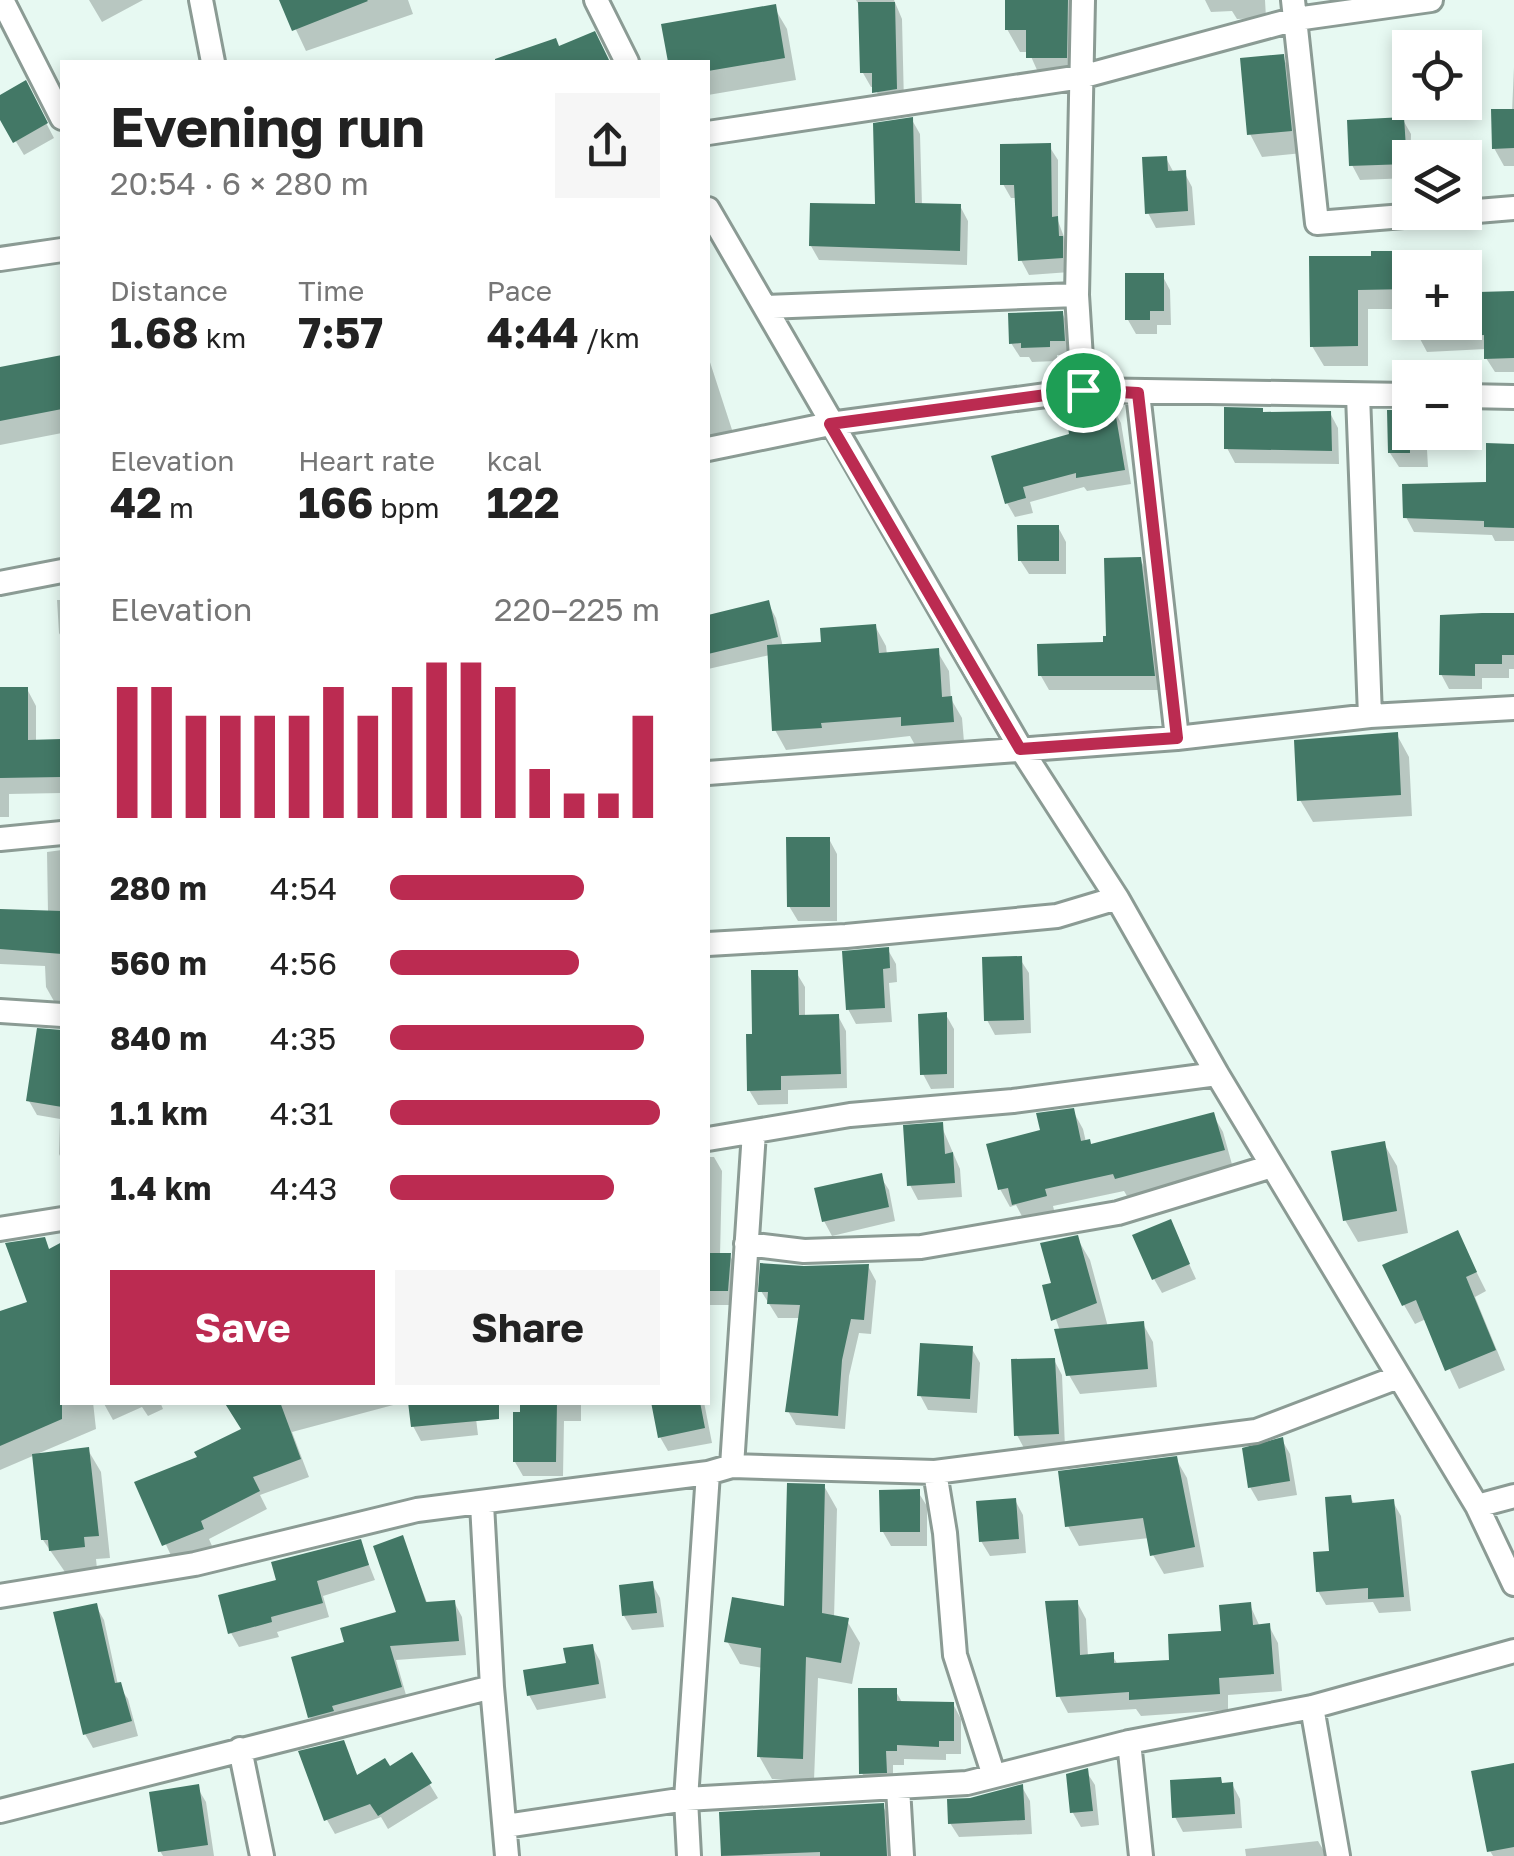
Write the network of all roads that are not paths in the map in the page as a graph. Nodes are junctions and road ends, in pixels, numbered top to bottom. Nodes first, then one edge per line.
1 (2, 0) edge
2 (201, 0) edge
3 (596, 0) edge
4 (1083, 0) edge
5 (1431, 0) edge
6 (1294, 10) edge
7 (213, 60) edge
8 (626, 60) edge
9 (1081, 77) junction
10 (60, 114) edge
11 (710, 133) edge
12 (1514, 208) edge
13 (1482, 211) edge
14 (710, 213) edge
15 (1392, 217) edge
16 (60, 250) edge
17 (0, 259) edge
18 (1077, 295) junction
19 (766, 307) junction
20 (1083, 390) junction
21 (1138, 393) junction
22 (1358, 394) junction
23 (1392, 395) edge
24 (1482, 396) edge
25 (1514, 397) edge
26 (830, 424) junction
27 (710, 449) edge
28 (60, 571) edge
29 (0, 583) edge
30 (1514, 708) edge
31 (1370, 716) junction
32 (1177, 738) junction
33 (1020, 749) junction
34 (710, 773) edge
35 (60, 833) edge
36 (0, 840) edge
37 (1118, 898) junction
38 (710, 944) edge
39 (0, 1011) edge
40 (60, 1015) edge
41 (1217, 1074) junction
42 (754, 1132) junction
43 (710, 1139) edge
44 (1272, 1166) junction
45 (60, 1219) edge
46 (0, 1229) edge
47 (746, 1244) junction
48 (1398, 1376) junction
49 (732, 1466) junction
50 (935, 1472) junction
51 (708, 1473) junction
52 (1514, 1496) edge
53 (482, 1504) junction
54 (1476, 1506) junction
55 (1514, 1584) edge
56 (0, 1596) edge
57 (1514, 1651) edge
58 (492, 1687) junction
59 (1312, 1708) junction
60 (1129, 1742) junction
61 (240, 1748) junction
62 (994, 1776) junction
63 (898, 1788) junction
64 (686, 1799) junction
65 (0, 1811) edge
66 (505, 1826) junction
67 (262, 1856) edge
68 (506, 1856) edge
69 (688, 1856) edge
70 (902, 1856) edge
71 (1142, 1856) edge
72 (1338, 1856) edge

1 - 10 street
2 - 7 street
3 - 8 street
4 - 9 street
5 - 6 street
6 - 9 street
6 - 15 street
9 - 11 street
9 - 18 street
12 - 13 street
14 - 19 street
16 - 17 street
18 - 19 street
18 - 20 street
19 - 26 street
20 - 21 street
20 - 26 street
21 - 22 street
21 - 32 street
22 - 23 street
22 - 31 street
24 - 25 street
26 - 27 street
26 - 33 street
28 - 29 street
30 - 31 street
31 - 32 street
32 - 33 street
33 - 34 street
33 - 37 street
35 - 36 street
37 - 38 street
37 - 41 street
39 - 40 street
41 - 42 street
41 - 44 street
42 - 43 street
42 - 47 street
44 - 47 street
44 - 48 street
45 - 46 street
47 - 49 street
48 - 50 street
48 - 54 street
49 - 50 street
49 - 51 street
50 - 62 street
51 - 53 street
51 - 64 street
52 - 54 street
53 - 56 street
53 - 58 street
54 - 55 street
57 - 59 street
58 - 61 street
58 - 66 street
59 - 60 street
59 - 72 street
60 - 62 street
60 - 71 street
61 - 65 street
61 - 67 street
62 - 63 street
63 - 64 street
63 - 70 street
64 - 66 street
64 - 69 street
66 - 68 street

